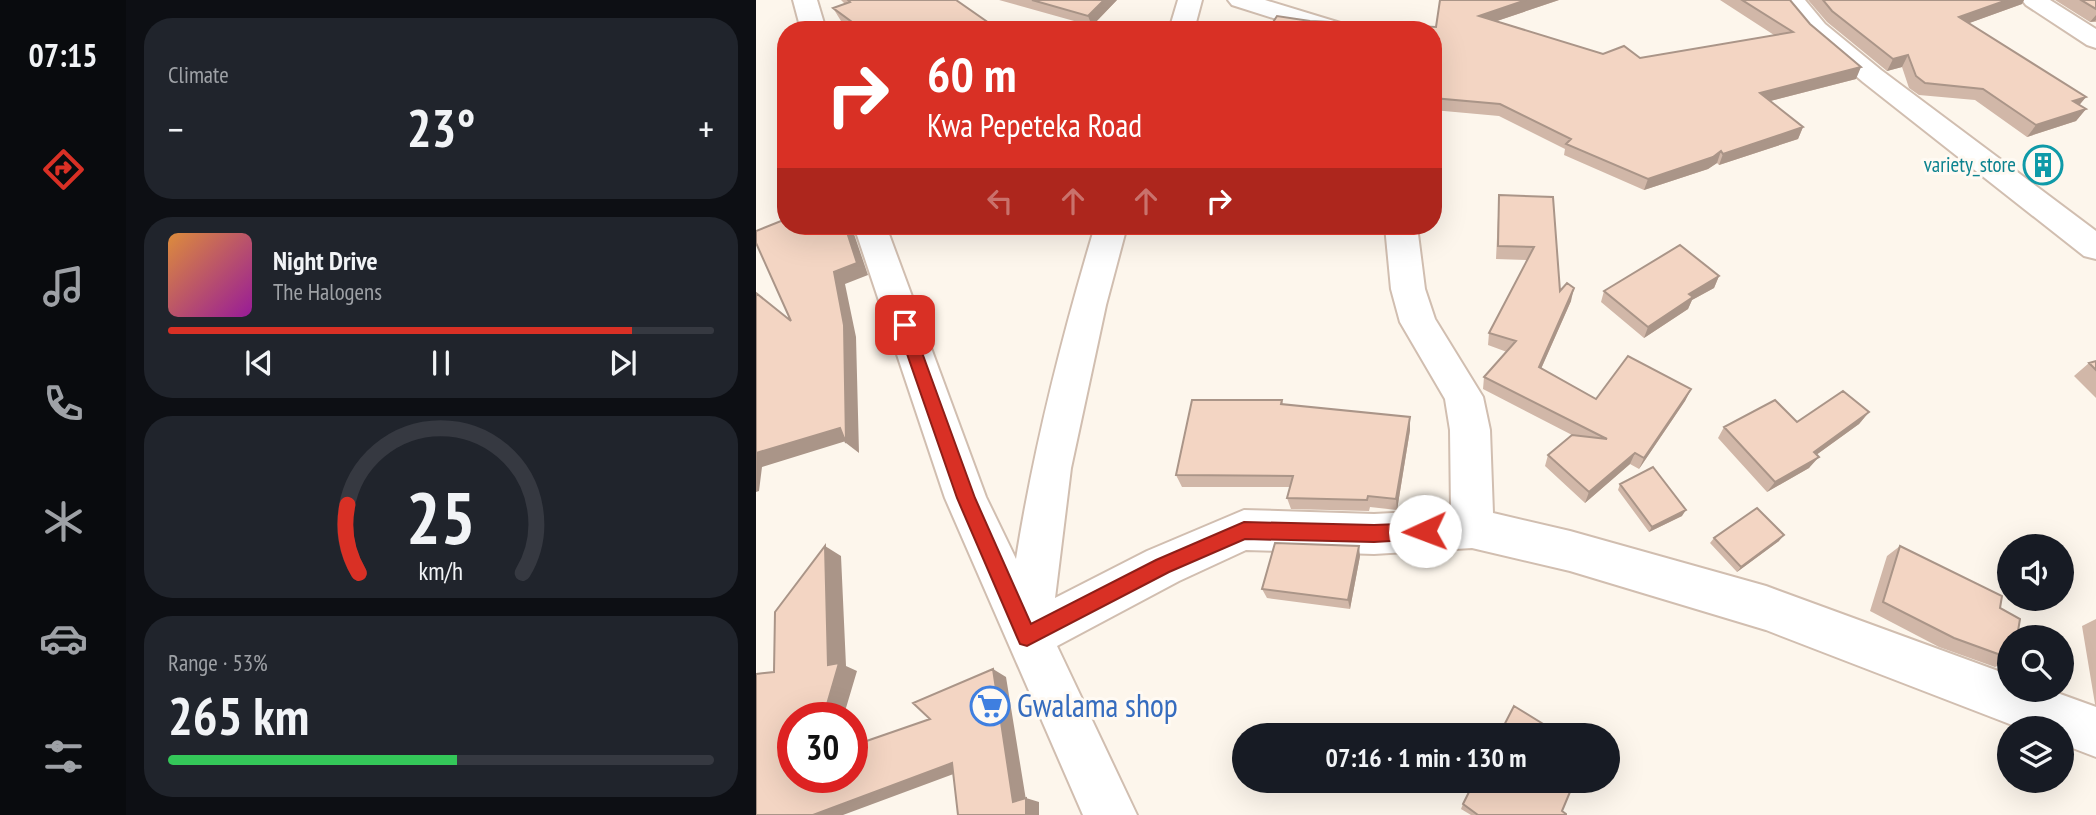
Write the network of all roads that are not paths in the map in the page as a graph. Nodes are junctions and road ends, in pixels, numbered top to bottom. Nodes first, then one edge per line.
1 (805, 0) edge
2 (1190, 0) edge
3 (1240, 0) edge
4 (1792, 0) edge
5 (2034, 0) edge
6 (811, 21) edge
7 (1184, 21) edge
8 (1309, 21) edge
9 (2096, 40) edge
10 (873, 235) edge
11 (1108, 235) edge
12 (1402, 235) edge
13 (2096, 248) edge
14 (1472, 528) junction
15 (1027, 637) junction
16 (2096, 732) edge
17 (1110, 815) edge

1 - 6 street
2 - 7 street
3 - 8 street
4 - 13 street
5 - 9 street
10 - 15 street
11 - 15 street
12 - 14 street
14 - 15 street
14 - 16 street
15 - 17 street

